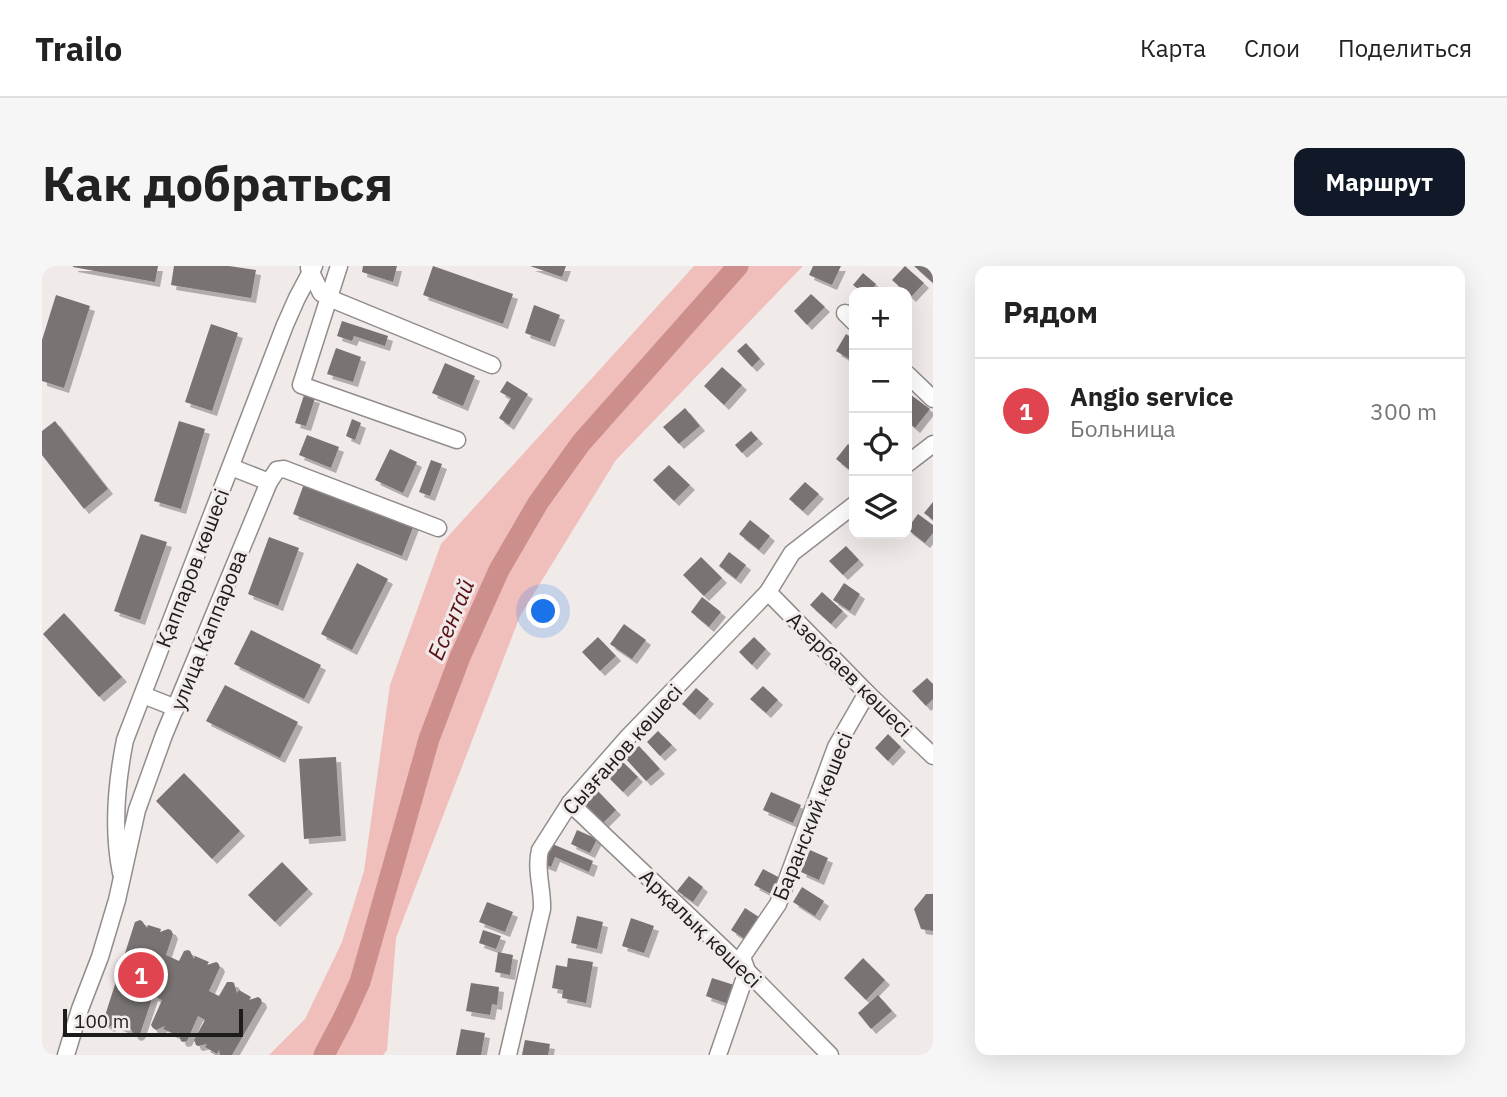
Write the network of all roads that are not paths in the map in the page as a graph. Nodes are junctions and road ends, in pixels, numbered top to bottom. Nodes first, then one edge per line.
1 (339, 266) edge
2 (311, 268) edge
3 (329, 298) junction
4 (492, 365) dead end
5 (912, 379) edge
6 (933, 399) edge
7 (457, 440) dead end
8 (933, 444) edge
9 (912, 460) edge
10 (231, 467) junction
11 (269, 482) junction
12 (849, 509) edge
13 (438, 528) dead end
14 (768, 592) junction
15 (867, 694) junction
16 (143, 695) junction
17 (176, 708) junction
18 (933, 756) edge
19 (141, 800) joint
20 (570, 803) junction
21 (122, 879) junction
22 (747, 971) junction
23 (66, 1055) edge
24 (508, 1055) edge
25 (718, 1055) edge
26 (830, 1055) edge

1 - 3 street
2 - 3 street
2 - 10 street, Қаппаров көшесі
3 - 4 street
3 - 7 street
5 - 6 street
8 - 9 street
10 - 11 street
10 - 16 street, Қаппаров көшесі
11 - 13 street, улица Каппарова
11 - 17 street, улица Каппарова
12 - 14 street, Сызғанов көшесі
14 - 15 street, Азербаев көшесі
14 - 20 street, Сызғанов көшесі
15 - 18 street, Азербаев көшесі
15 - 22 street, Баранский көшесі
16 - 17 street
16 - 21 street, Қаппаров көшесі
17 - 19 street, улица Каппарова
19 - 21 street, Қаппаров көшесі
20 - 22 street, Арқалық көшесі
20 - 24 street, Сызғанов көшесі
21 - 23 street, Қаппаров көшесі
22 - 25 street, Баранский көшесі
22 - 26 street, Арқалық көшесі

